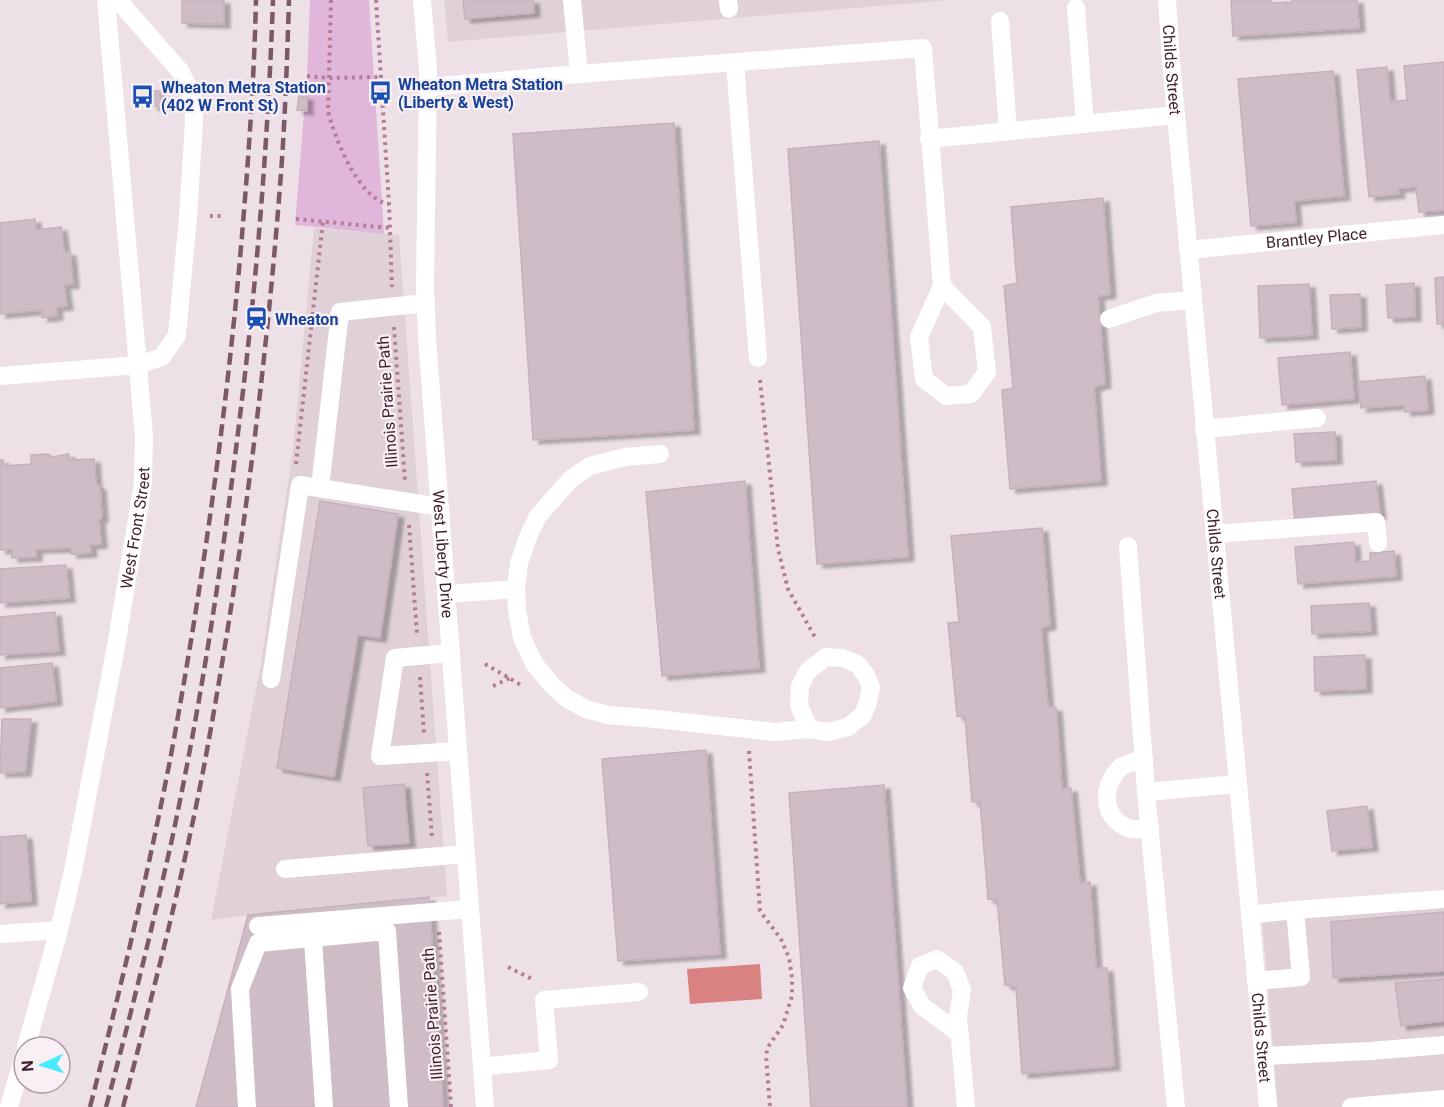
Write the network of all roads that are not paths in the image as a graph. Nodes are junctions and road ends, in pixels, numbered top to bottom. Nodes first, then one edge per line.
1 (106, 0) edge
2 (118, 0) edge
3 (422, 0) edge
4 (572, 0) edge
5 (1167, 0) edge
6 (1076, 8) dead end
7 (1000, 21) dead end
8 (735, 63) junction
9 (579, 74) junction
10 (428, 87) junction
11 (1176, 115) junction
12 (1085, 124) junction
13 (1008, 131) junction
14 (929, 139) junction
15 (1444, 225) edge
16 (1188, 249) junction
17 (942, 286) junction
18 (1192, 300) junction
19 (426, 303) junction
20 (1109, 319) dead end
21 (758, 358) road end
22 (138, 365) junction
23 (0, 376) edge
24 (1317, 418) dead end
25 (1204, 429) junction
26 (660, 454) dead end
27 (320, 488) junction
28 (440, 507) junction
29 (1214, 534) junction
30 (1378, 543) dead end
31 (1128, 546) dead end
32 (516, 589) junction
33 (446, 594) junction
34 (451, 653) junction
35 (271, 679) dead end
36 (809, 729) junction
37 (458, 751) junction
38 (1144, 759) junction
39 (1237, 784) junction
40 (1146, 792) junction
41 (1150, 828) junction
42 (466, 855) junction
43 (285, 869) dead end
44 (1444, 899) edge
45 (470, 909) junction
46 (1295, 910) junction
47 (1250, 915) junction
48 (258, 927) dead end
49 (59, 930) junction
50 (0, 934) edge
51 (313, 939) junction
52 (1256, 981) junction
53 (639, 992) dead end
54 (960, 1034) dead end
55 (29, 1035) edge
56 (1444, 1045) edge
57 (1263, 1056) junction
58 (482, 1067) junction
59 (1444, 1099) edge
60 (248, 1107) edge
61 (324, 1107) edge
62 (399, 1107) edge
63 (485, 1107) edge
64 (966, 1107) edge
65 (1176, 1107) edge
66 (1268, 1107) edge
67 (1351, 1107) edge

1 - 22 street, West Front Street
2 - 22 street
3 - 10 street, West Liberty Drive
4 - 9 street
5 - 11 street, Childs Street
6 - 12 street
7 - 13 street
8 - 9 street
8 - 14 street
8 - 21 street
9 - 10 street
10 - 19 street, West Liberty Drive
11 - 12 street
11 - 16 street, Childs Street
12 - 13 street
13 - 14 street
14 - 17 street
15 - 16 street, Brantley Place
16 - 18 street, Childs Street
17 - 17 street
18 - 20 street
18 - 25 street, Childs Street
19 - 27 street
19 - 28 street, West Liberty Drive
22 - 23 street
22 - 49 street, West Front Street
24 - 25 street
25 - 29 street, Childs Street
26 - 32 street
27 - 28 street
27 - 35 street
28 - 33 street, West Liberty Drive
29 - 30 street
29 - 39 street, Childs Street
31 - 38 street
32 - 33 street
32 - 36 street
33 - 34 street, West Liberty Drive
34 - 37 street, West Liberty Drive
34 - 37 street
36 - 36 street
37 - 42 street, West Liberty Drive
38 - 40 street
38 - 41 street
39 - 40 street
39 - 47 street, Childs Street
40 - 41 street
41 - 65 street
42 - 43 street
42 - 45 street, West Liberty Drive
44 - 46 street
45 - 48 street
45 - 58 street, West Liberty Drive
46 - 47 street
46 - 52 street
47 - 52 street, Childs Street
49 - 50 street
49 - 55 street, West Front Street
51 - 60 street
51 - 61 street
51 - 62 street
52 - 57 street, Childs Street
53 - 58 street
54 - 64 street
56 - 57 street
57 - 66 street, Childs Street
58 - 63 street, West Liberty Drive
59 - 67 street

